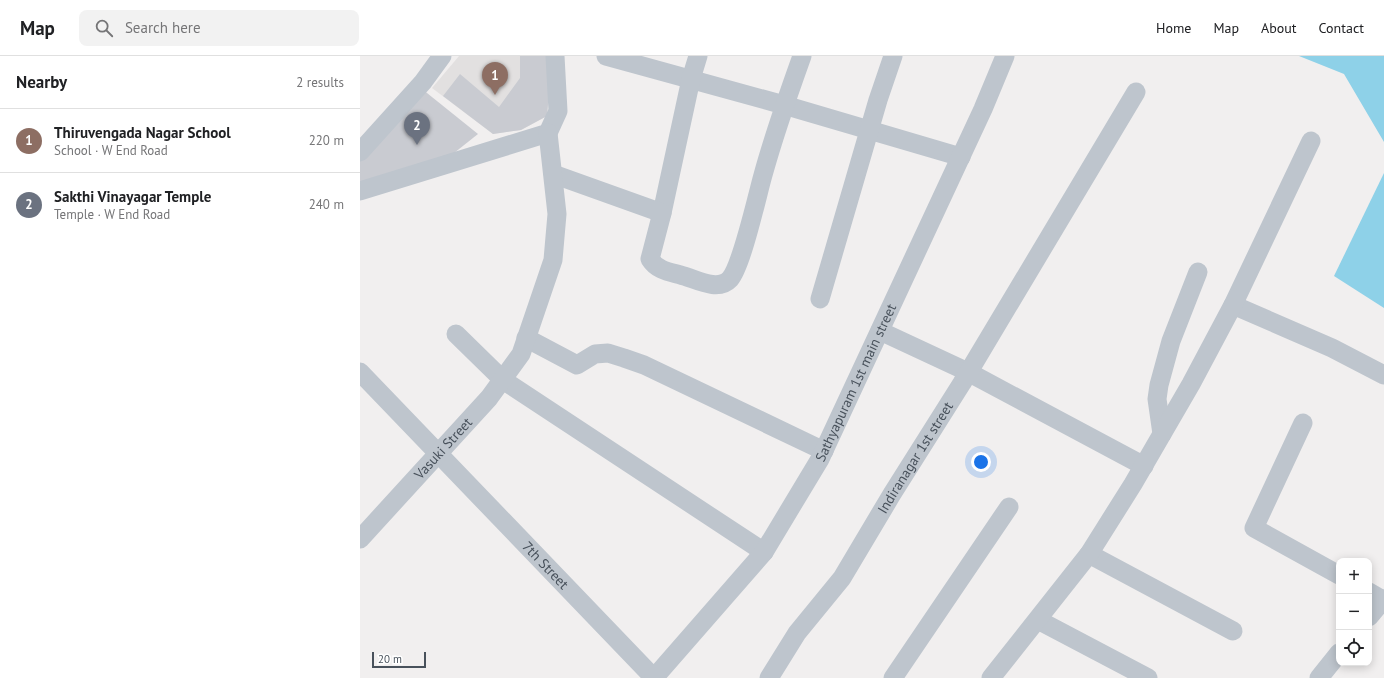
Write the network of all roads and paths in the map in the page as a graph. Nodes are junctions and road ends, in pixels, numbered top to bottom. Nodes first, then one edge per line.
1 (555, 56) edge
2 (606, 56) edge
3 (698, 56) edge
4 (802, 56) edge
5 (893, 56) edge
6 (1005, 56) edge
7 (437, 58) edge
8 (691, 79) junction
9 (1136, 92) dead end
10 (784, 105) junction
11 (870, 131) junction
12 (548, 133) junction
13 (1311, 142) dead end
14 (360, 152) edge
15 (961, 157) junction
16 (553, 174) junction
17 (360, 191) edge
18 (662, 213) junction
19 (1198, 272) dead end
20 (820, 299) dead end
21 (1232, 304) junction
22 (880, 331) junction
23 (456, 334) dead end
24 (524, 346) junction
25 (360, 372) edge
26 (968, 372) junction
27 (1384, 375) edge
28 (503, 380) junction
29 (1303, 423) dead end
30 (1162, 434) junction
31 (824, 451) junction
32 (438, 453) junction
33 (1144, 466) junction
34 (1009, 506) dead end
35 (360, 539) edge
36 (764, 552) junction
37 (1089, 554) junction
38 (1336, 573) edge
39 (1379, 597) edge
40 (1372, 611) edge
41 (1038, 620) junction
42 (1233, 631) dead end
43 (1336, 657) edge
44 (654, 678) edge
45 (769, 678) edge
46 (893, 678) edge
47 (991, 678) edge
48 (1148, 678) edge
49 (1319, 678) edge

1 - 12 street
2 - 8 street
3 - 8 street
4 - 10 street
5 - 11 street
6 - 15 street, Sathyapuram 1st main street
7 - 14 street
8 - 10 street
8 - 18 street
9 - 26 street, Indiranagar 1st street
10 - 11 street
10 - 18 street
11 - 15 street
11 - 20 street
12 - 16 street, Vasuki Street
12 - 17 street
13 - 21 street
15 - 22 street, Sathyapuram 1st main street
16 - 18 street
16 - 24 street, Vasuki Street
19 - 30 street
21 - 27 street
21 - 30 street
22 - 26 street
22 - 31 street, Sathyapuram 1st main street
23 - 28 street
24 - 28 street, Vasuki Street
24 - 31 street
25 - 32 street, 7th Street
26 - 33 street
26 - 45 street, Indiranagar 1st street
28 - 32 street, Vasuki Street
28 - 36 street
29 - 38 street
30 - 33 street
31 - 36 street, Sathyapuram 1st main street
32 - 35 street, Vasuki Street
32 - 44 street, 7th Street
33 - 37 street
34 - 46 street
36 - 44 street, Sathyapuram 1st main street
37 - 41 street
37 - 42 street
39 - 40 street
41 - 47 street
41 - 48 street
43 - 49 street

